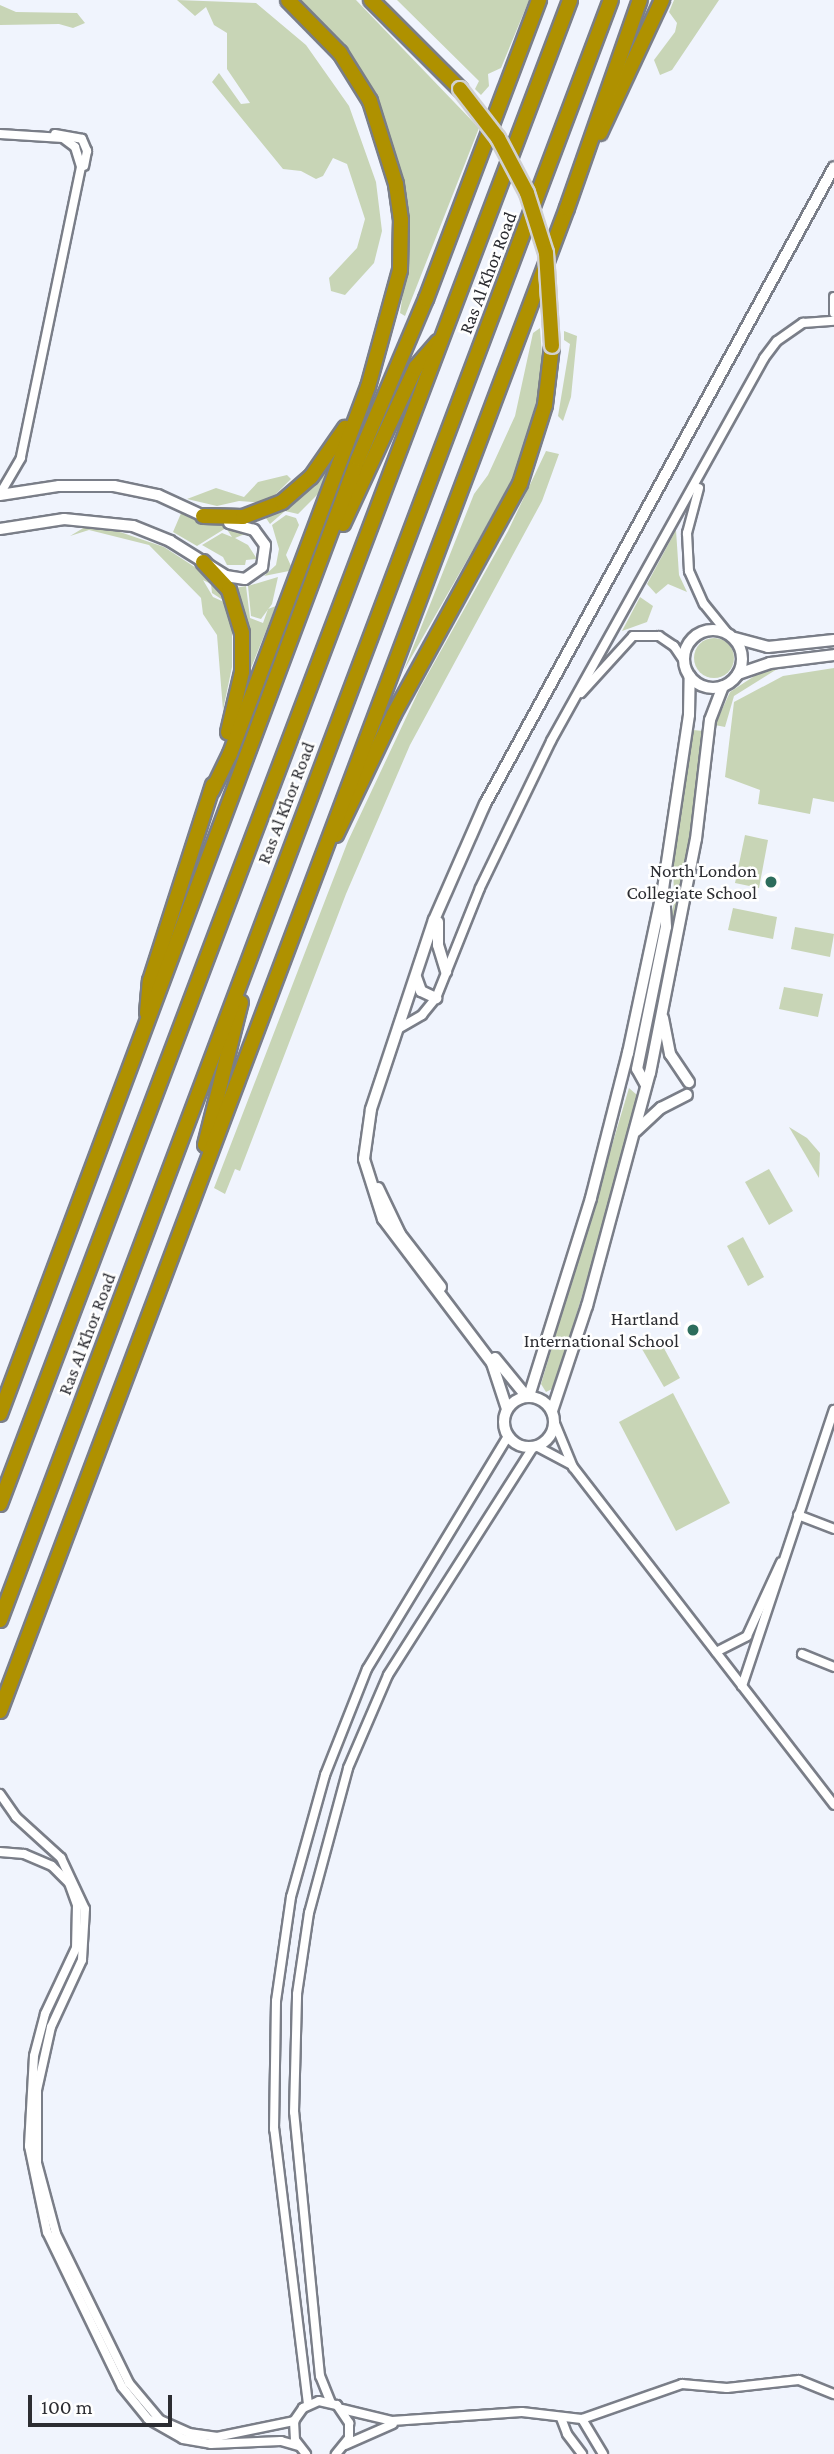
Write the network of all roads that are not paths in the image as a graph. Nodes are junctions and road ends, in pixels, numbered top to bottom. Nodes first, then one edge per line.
1 (288, 0) edge
2 (370, 0) edge
3 (539, 0) edge
4 (570, 0) edge
5 (611, 0) edge
6 (640, 0) edge
7 (662, 0) edge
8 (0, 134) edge
9 (834, 167) edge
10 (567, 208) junction
11 (834, 297) edge
12 (834, 313) edge
13 (834, 321) edge
14 (442, 338) junction
15 (380, 350) junction
16 (704, 472) junction
17 (0, 495) edge
18 (203, 516) junction
19 (0, 529) edge
20 (203, 562) junction
21 (293, 633) junction
22 (730, 635) junction
23 (834, 640) edge
24 (834, 655) edge
25 (684, 661) junction
26 (738, 674) junction
27 (690, 676) junction
28 (723, 687) junction
29 (578, 695) junction
30 (212, 791) junction
31 (319, 859) junction
32 (663, 889) junction
33 (438, 910) junction
34 (257, 937) junction
35 (446, 972) junction
36 (415, 977) junction
37 (436, 998) junction
38 (662, 1010) junction
39 (147, 1024) junction
40 (398, 1029) junction
41 (625, 1067) junction
42 (637, 1069) junction
43 (650, 1073) junction
44 (622, 1079) junction
45 (689, 1082) dead end
46 (646, 1085) junction
47 (687, 1095) dead end
48 (633, 1135) junction
49 (366, 1140) junction
50 (187, 1214) junction
51 (528, 1397) junction
52 (508, 1409) junction
53 (834, 1410) edge
54 (0, 1414) edge
55 (553, 1416) junction
56 (508, 1436) junction
57 (534, 1447) junction
58 (573, 1467) junction
59 (0, 1504) edge
60 (798, 1515) junction
61 (834, 1529) edge
62 (783, 1559) junction
63 (0, 1620) edge
64 (716, 1652) junction
65 (802, 1654) dead end
66 (834, 1667) edge
67 (742, 1686) junction
68 (0, 1712) edge
69 (0, 1794) edge
70 (834, 1805) edge
71 (0, 1852) edge
72 (834, 2394) edge
73 (331, 2403) junction
74 (308, 2404) junction
75 (342, 2409) junction
76 (561, 2418) junction
77 (582, 2420) junction
78 (294, 2421) junction
79 (404, 2421) junction
80 (345, 2445) junction
81 (298, 2446) junction
82 (306, 2454) edge
83 (336, 2454) edge
84 (582, 2454) edge
85 (603, 2454) edge

1 - 15 highway
2 - 31 highway, bridge
3 - 21 highway
4 - 14 highway, Ras Al Khor Road
5 - 34 highway, Ras Al Khor Road
6 - 10 highway
7 - 10 highway
8 - 17 street
9 - 33 street
10 - 31 highway
11 - 12 street
13 - 16 street
14 - 21 highway
14 - 59 highway, Ras Al Khor Road
15 - 18 highway
15 - 30 highway
16 - 22 street
16 - 29 street
17 - 18 street
18 - 20 street
19 - 20 street
20 - 30 highway
21 - 39 highway
22 - 23 street
22 - 25 street
22 - 26 street
24 - 26 street
25 - 27 street
25 - 29 street
26 - 28 street
27 - 28 street
27 - 32 street
28 - 38 street
29 - 35 street
30 - 39 highway
31 - 50 highway
32 - 41 street
32 - 42 street
33 - 35 street
33 - 36 street
34 - 50 highway
34 - 63 highway, Ras Al Khor Road
35 - 37 street
36 - 37 street
36 - 40 street
37 - 40 street
38 - 43 street
38 - 45 street
39 - 54 highway
40 - 49 street
41 - 42 street
41 - 44 street
42 - 43 street
42 - 46 street
43 - 46 street
44 - 46 street
44 - 51 street
46 - 48 street
47 - 48 street
48 - 55 street
49 - 51 street
49 - 52 street
50 - 68 highway
51 - 52 street
51 - 55 street
52 - 56 street
53 - 60 street
55 - 57 street
55 - 58 street
56 - 57 street
56 - 74 street
57 - 58 street
57 - 73 street
58 - 64 street
60 - 61 street
60 - 62 street
62 - 64 street
62 - 67 street
64 - 67 street
65 - 66 street
67 - 70 street
69 - 78 street
71 - 81 street
72 - 77 street
73 - 74 street
73 - 75 street
74 - 78 street
75 - 79 street
75 - 80 street
76 - 77 street
76 - 79 street
76 - 84 street
77 - 85 street
78 - 81 street
79 - 80 street
80 - 83 street
81 - 82 street

